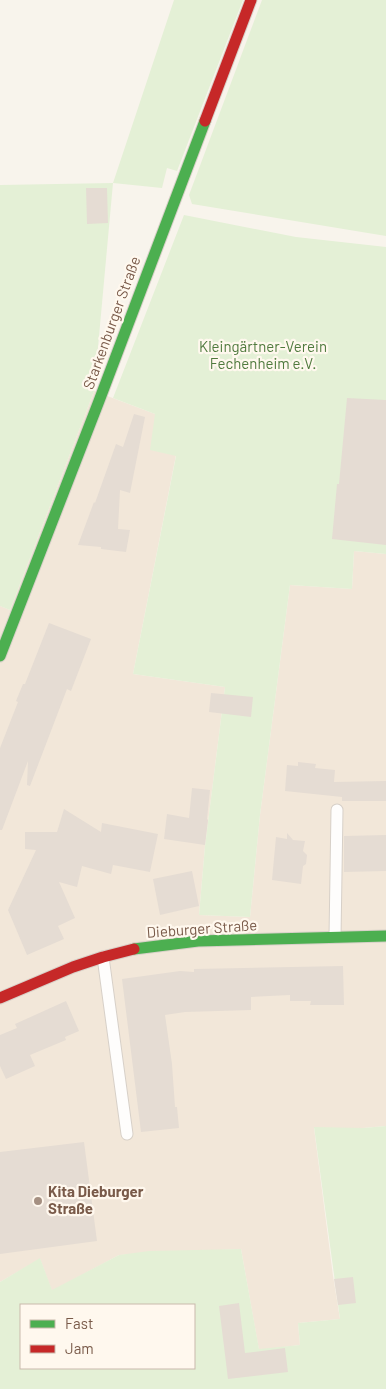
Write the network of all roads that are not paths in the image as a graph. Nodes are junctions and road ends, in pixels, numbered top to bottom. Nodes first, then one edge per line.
1 (251, 0) edge
2 (0, 656) edge
3 (337, 810) dead end
4 (386, 936) edge
5 (336, 937) junction
6 (103, 957) junction
7 (0, 998) edge
8 (127, 1134) dead end

1 - 2 street, Starkenburger Straße
3 - 5 lane
4 - 5 street, Dieburger Straße
5 - 6 street, Dieburger Straße
6 - 7 street, Dieburger Straße
6 - 8 lane

